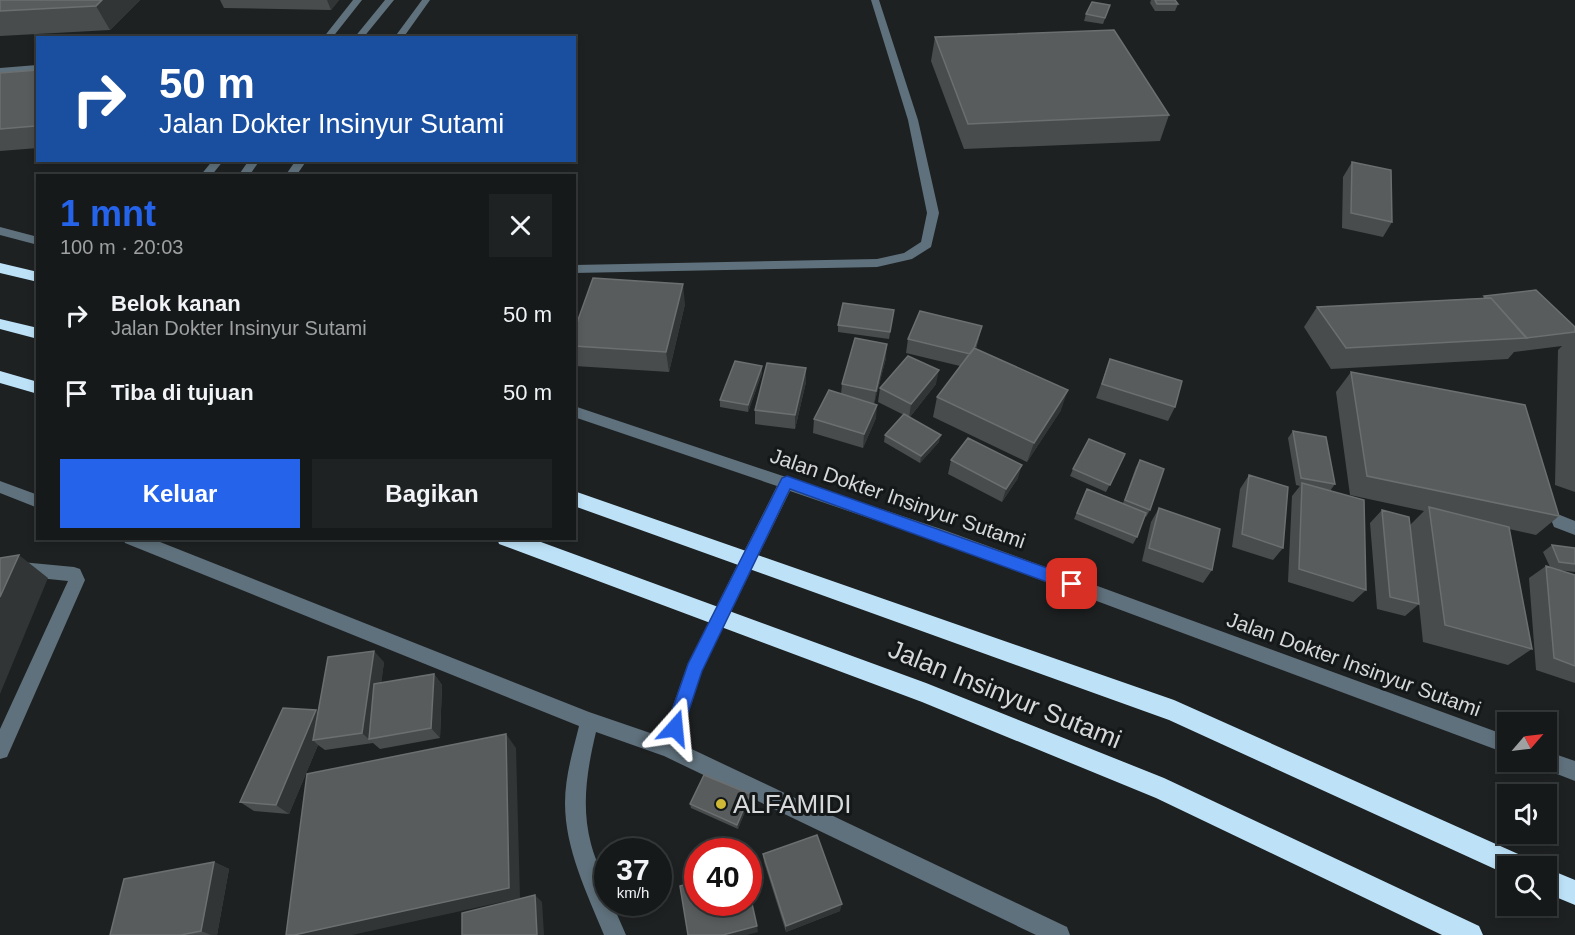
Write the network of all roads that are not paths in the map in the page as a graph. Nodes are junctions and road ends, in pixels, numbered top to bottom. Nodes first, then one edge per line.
1 (358, 0) edge
2 (390, 0) edge
3 (426, 0) edge
4 (875, 0) edge
5 (329, 36) edge
6 (360, 36) edge
7 (399, 36) edge
8 (36, 68) edge
9 (0, 71) edge
10 (217, 162) edge
11 (207, 174) edge
12 (0, 231) edge
13 (36, 240) edge
14 (0, 268) edge
15 (576, 269) edge
16 (36, 277) edge
17 (0, 324) edge
18 (36, 333) edge
19 (0, 377) edge
20 (36, 387) edge
21 (576, 412) edge
22 (787, 482) junction
23 (3, 492) edge
24 (576, 499) edge
25 (36, 501) edge
26 (136, 540) edge
27 (511, 540) edge
28 (0, 567) edge
29 (589, 721) junction
30 (1497, 742) edge
31 (668, 748) junction
32 (0, 750) edge
33 (1557, 764) edge
34 (1575, 771) edge
35 (1497, 857) edge
36 (1557, 885) edge
37 (1575, 893) edge
38 (615, 935) edge
39 (1059, 935) edge
40 (1470, 935) edge

1 - 5 street
2 - 6 street
3 - 7 street
4 - 15 street
8 - 9 street
10 - 11 street
12 - 13 street
14 - 16 highway
17 - 18 highway
19 - 20 highway
21 - 22 street, Jalan Dokter Insinyur Sutami
22 - 30 street, Jalan Dokter Insinyur Sutami
22 - 31 street
23 - 25 street
24 - 35 highway, Jalan Insinyur Sutami
26 - 29 street
27 - 40 highway, Jalan Insinyur Sutami
28 - 32 street
29 - 31 street
29 - 38 street
31 - 39 street
33 - 34 street
36 - 37 highway

